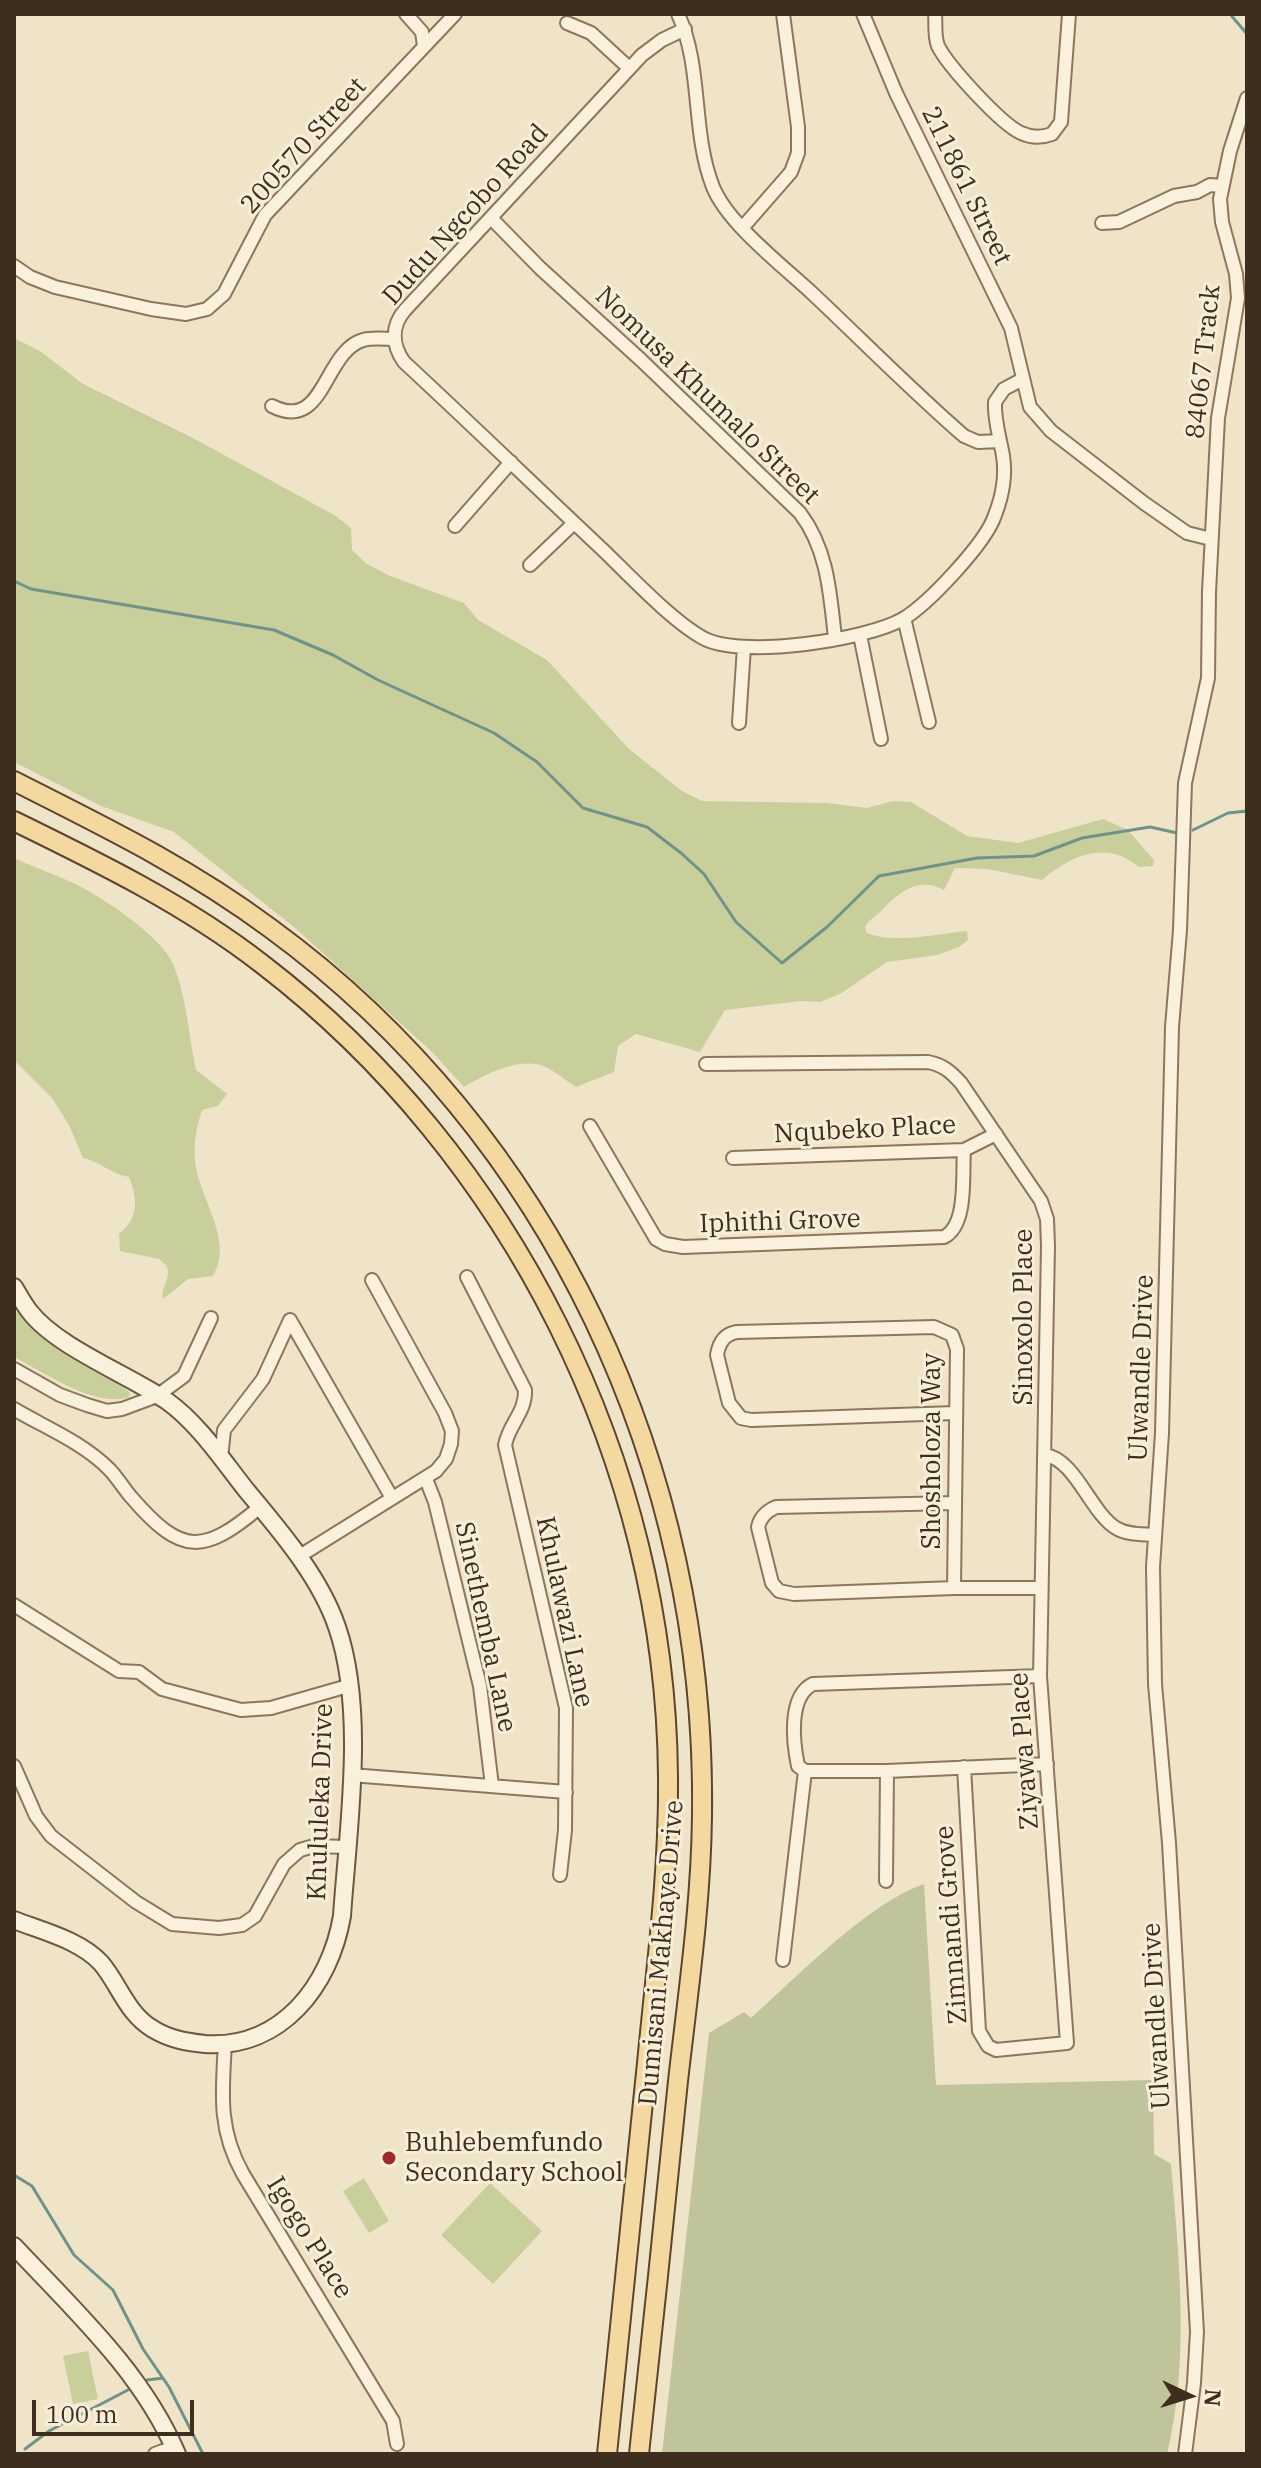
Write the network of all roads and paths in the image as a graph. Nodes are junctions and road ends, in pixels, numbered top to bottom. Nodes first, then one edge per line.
1 (406, 14) edge
2 (455, 14) edge
3 (678, 14) edge
4 (783, 14) edge
5 (863, 14) edge
6 (935, 14) edge
7 (1069, 14) edge
8 (567, 23) dead end
9 (685, 29) junction
10 (424, 46) junction
11 (629, 68) junction
12 (1247, 98) edge
13 (1221, 186) junction
14 (491, 218) junction
15 (1102, 223) dead end
16 (743, 227) junction
17 (14, 266) edge
18 (395, 339) junction
19 (1023, 379) junction
20 (272, 406) dead end
21 (1000, 441) junction
22 (511, 462) junction
23 (574, 523) junction
24 (455, 526) dead end
25 (1211, 539) junction
26 (530, 565) dead end
27 (904, 618) junction
28 (860, 635) junction
29 (835, 638) junction
30 (744, 647) junction
31 (929, 722) dead end
32 (739, 723) dead end
33 (881, 739) dead end
34 (14, 781) edge
35 (14, 821) edge
36 (706, 1064) dead end
37 (590, 1126) dead end
38 (996, 1134) junction
39 (964, 1150) junction
40 (733, 1158) dead end
41 (467, 1277) dead end
42 (372, 1280) dead end
43 (14, 1287) edge
44 (211, 1318) dead end
45 (14, 1369) edge
46 (157, 1396) junction
47 (14, 1409) edge
48 (955, 1413) junction
49 (1045, 1455) junction
50 (221, 1458) junction
51 (426, 1479) junction
52 (392, 1498) junction
53 (953, 1503) junction
54 (260, 1507) junction
55 (1154, 1535) junction
56 (298, 1557) junction
57 (954, 1588) junction
58 (1041, 1588) junction
59 (14, 1605) edge
60 (1040, 1676) junction
61 (348, 1686) junction
62 (1047, 1764) junction
63 (14, 1766) edge
64 (964, 1767) junction
65 (805, 1771) junction
66 (887, 1771) junction
67 (351, 1775) junction
68 (492, 1786) junction
69 (566, 1792) junction
70 (347, 1847) junction
71 (560, 1875) dead end
72 (886, 1881) dead end
73 (14, 1920) edge
74 (783, 1960) dead end
75 (1067, 2043) joint
76 (225, 2044) junction
77 (14, 2246) edge
78 (397, 2444) dead end
79 (175, 2450) edge
80 (155, 2454) edge
81 (607, 2454) edge
82 (639, 2454) edge
83 (1185, 2454) edge

1 - 10 street
2 - 10 street, 200570 Street
3 - 9 street
4 - 16 street
5 - 19 street, 211861 Street
6 - 7 street
8 - 11 street
9 - 11 street, Dudu Ngcobo Road
9 - 16 street
10 - 17 street, 200570 Street
11 - 14 street, Dudu Ngcobo Road
12 - 13 street, 84067 Track
13 - 15 street
13 - 25 street, 84067 Track
14 - 18 street, Dudu Ngcobo Road
14 - 29 street, Nomusa Khumalo Street
16 - 21 street
18 - 20 street
18 - 22 street, Dudu Ngcobo Road
19 - 21 street, Dudu Ngcobo Road
19 - 25 street
21 - 27 street, Dudu Ngcobo Road
22 - 23 street, Dudu Ngcobo Road
22 - 24 street
23 - 26 street
23 - 30 street, Dudu Ngcobo Road
25 - 55 street, Ulwandle Drive
27 - 28 street, Dudu Ngcobo Road
27 - 31 street
28 - 29 street, Dudu Ngcobo Road
28 - 33 street
29 - 30 street, Dudu Ngcobo Road
30 - 32 street
34 - 82 main road, Dumisani Makhaye Drive
35 - 81 main road, Dumisani Makhaye Drive
36 - 38 street, Sinoxolo Place
37 - 39 street, Iphithi Grove
38 - 39 street, Nqubeko Place
38 - 49 street, Sinoxolo Place
39 - 40 street, Nqubeko Place
41 - 69 street, Khulawazi Lane
42 - 51 street
43 - 46 street, Khululeka Drive
44 - 46 street
45 - 46 street
46 - 50 street, Khululeka Drive
47 - 54 street
48 - 48 street, Shosholoza Way
48 - 53 street, Shosholoza Way
49 - 55 street
49 - 58 street, Ziyawa Place
50 - 52 street
50 - 54 street, Khululeka Drive
51 - 52 street
51 - 68 street, Sinethemba Lane
52 - 56 street
53 - 57 street, Shosholoza Way
53 - 57 street
54 - 56 street, Khululeka Drive
55 - 83 street, Ulwandle Drive
56 - 61 street, Khululeka Drive
57 - 58 street
58 - 60 street, Ziyawa Place
59 - 61 street
60 - 62 street, Ziyawa Place
60 - 65 street
61 - 67 street, Khululeka Drive
62 - 64 street
62 - 75 street, Ziyawa Place
63 - 70 street
64 - 66 street
64 - 75 street, Zimnandi Grove
65 - 66 street
65 - 74 street
66 - 72 street
67 - 68 street
67 - 70 street, Khululeka Drive
68 - 69 street
69 - 71 street, Khulawazi Lane
70 - 76 street, Khululeka Drive
73 - 76 street, Khululeka Drive
76 - 78 street, Igogo Place
77 - 79 street
79 - 80 street

